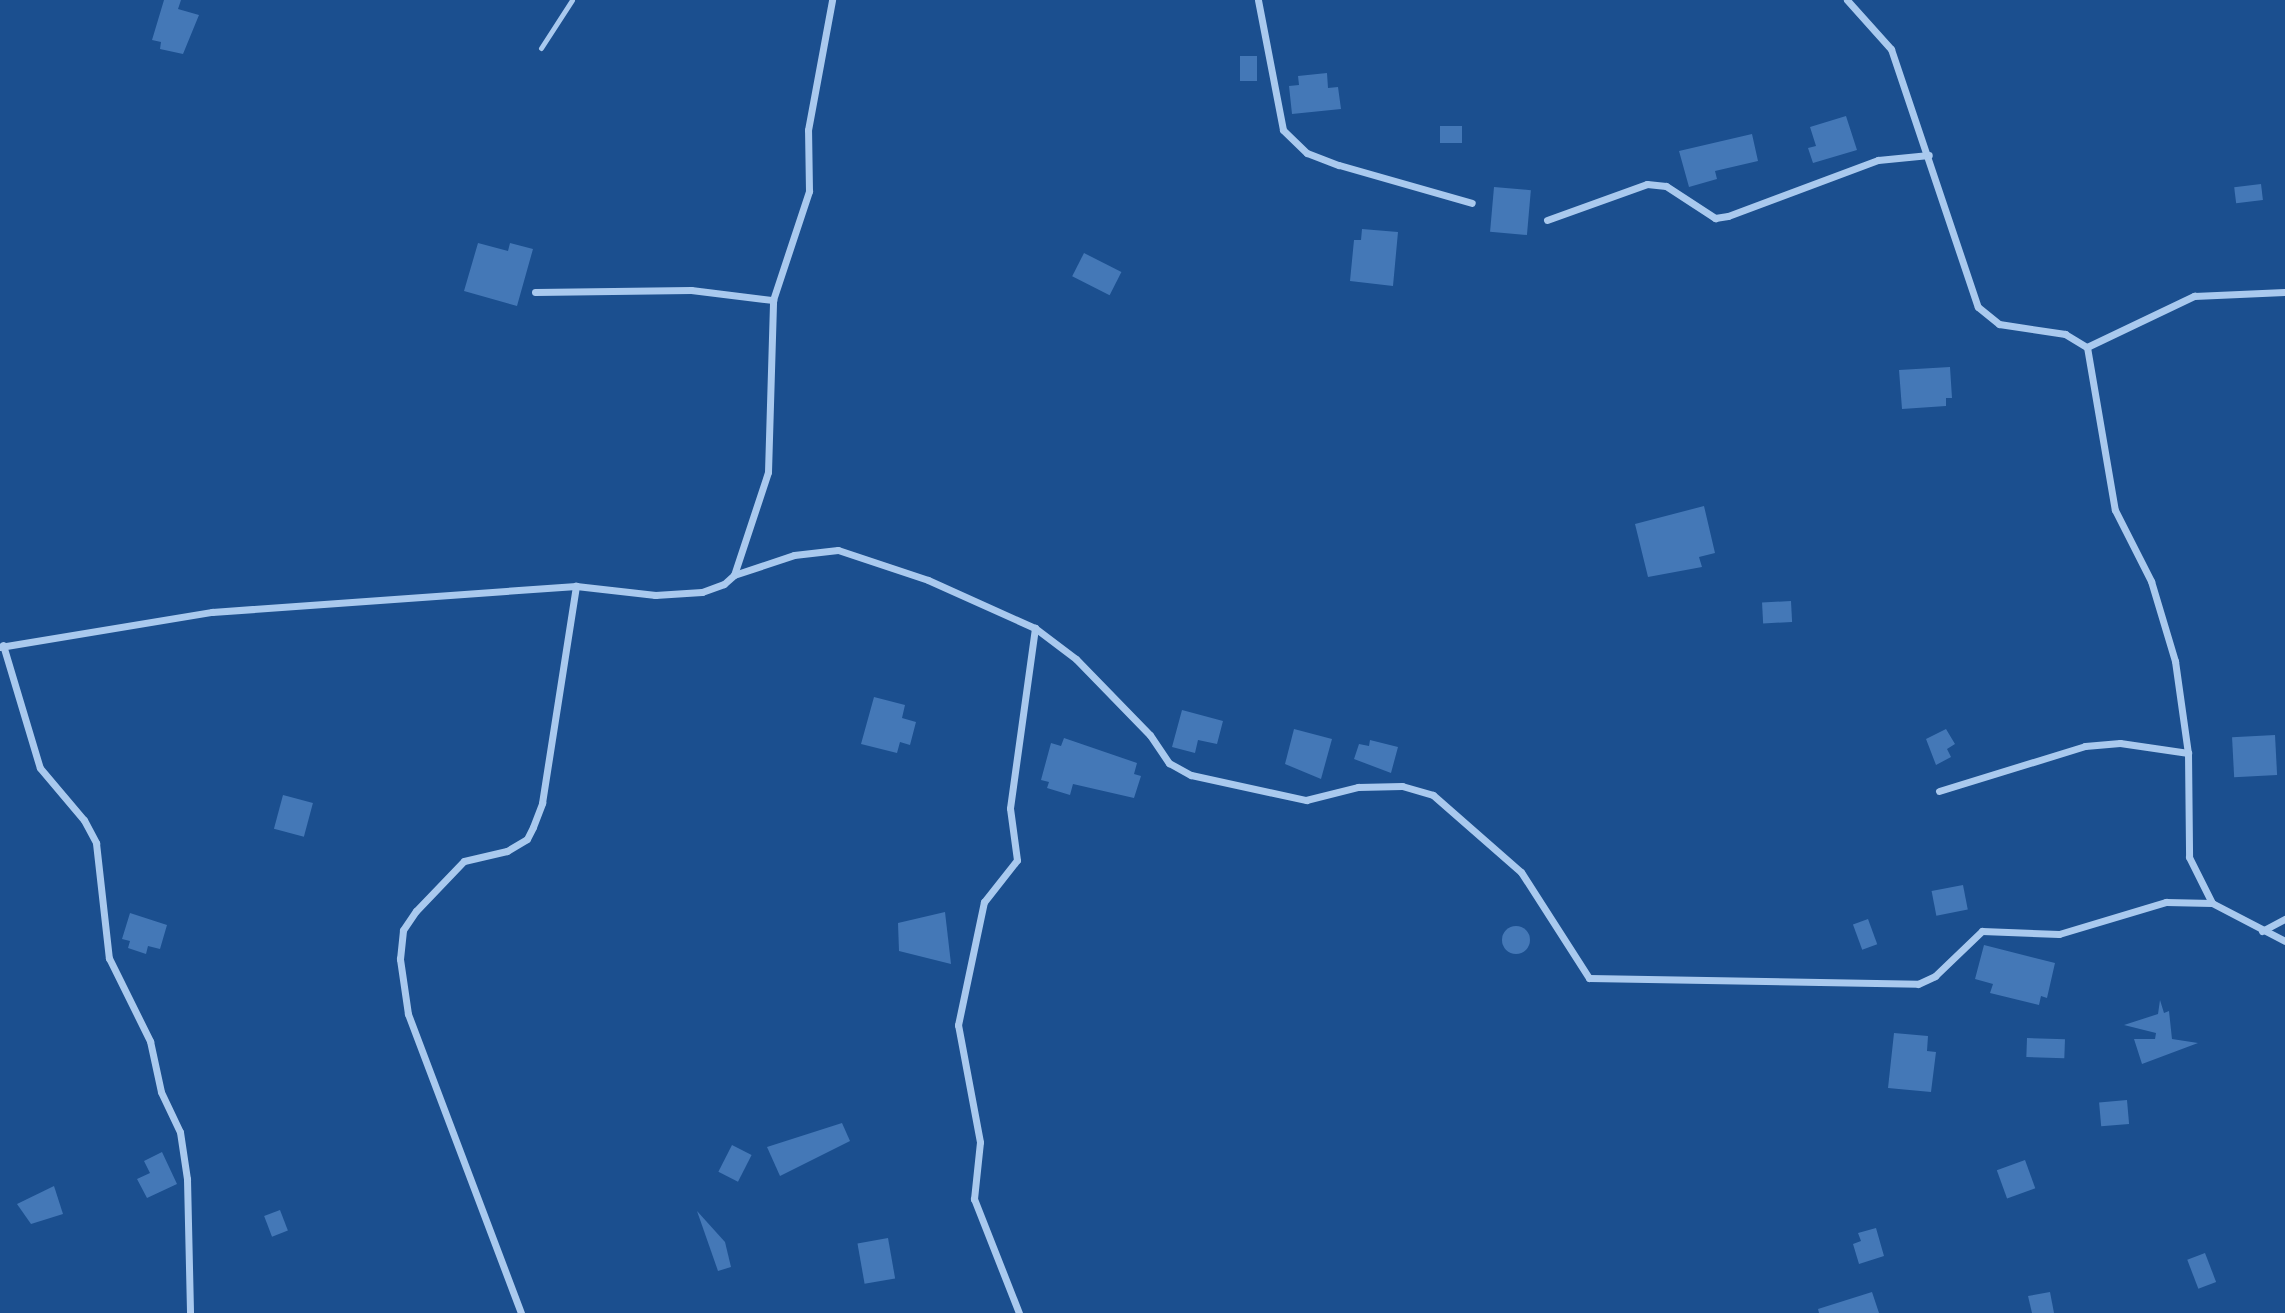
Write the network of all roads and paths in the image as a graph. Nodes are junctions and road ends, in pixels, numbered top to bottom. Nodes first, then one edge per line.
1 (572, 0) edge
2 (832, 0) edge
3 (1258, 0) edge
4 (1847, 0) edge
5 (541, 48) dead end
6 (1929, 155) junction
7 (1472, 203) dead end
8 (1547, 220) dead end
9 (535, 292) dead end
10 (2285, 292) edge
11 (773, 300) junction
12 (2087, 347) junction
13 (734, 575) junction
14 (576, 586) junction
15 (1035, 628) junction
16 (2, 646) edge
17 (2188, 753) junction
18 (1938, 791) dead end
19 (2212, 903) junction
20 (2285, 919) edge
21 (2262, 931) junction
22 (2285, 941) edge
23 (190, 1313) edge
24 (521, 1313) edge
25 (1018, 1313) edge

1 - 5 lane
2 - 11 street
3 - 7 street
4 - 6 street
6 - 8 street
6 - 12 street
9 - 11 street
10 - 12 street
11 - 13 street
12 - 17 street
13 - 14 street
13 - 15 street
14 - 16 street
14 - 24 street
15 - 19 street
15 - 25 street
16 - 23 street
17 - 18 street
17 - 19 street
19 - 21 street
20 - 21 street
21 - 22 street

